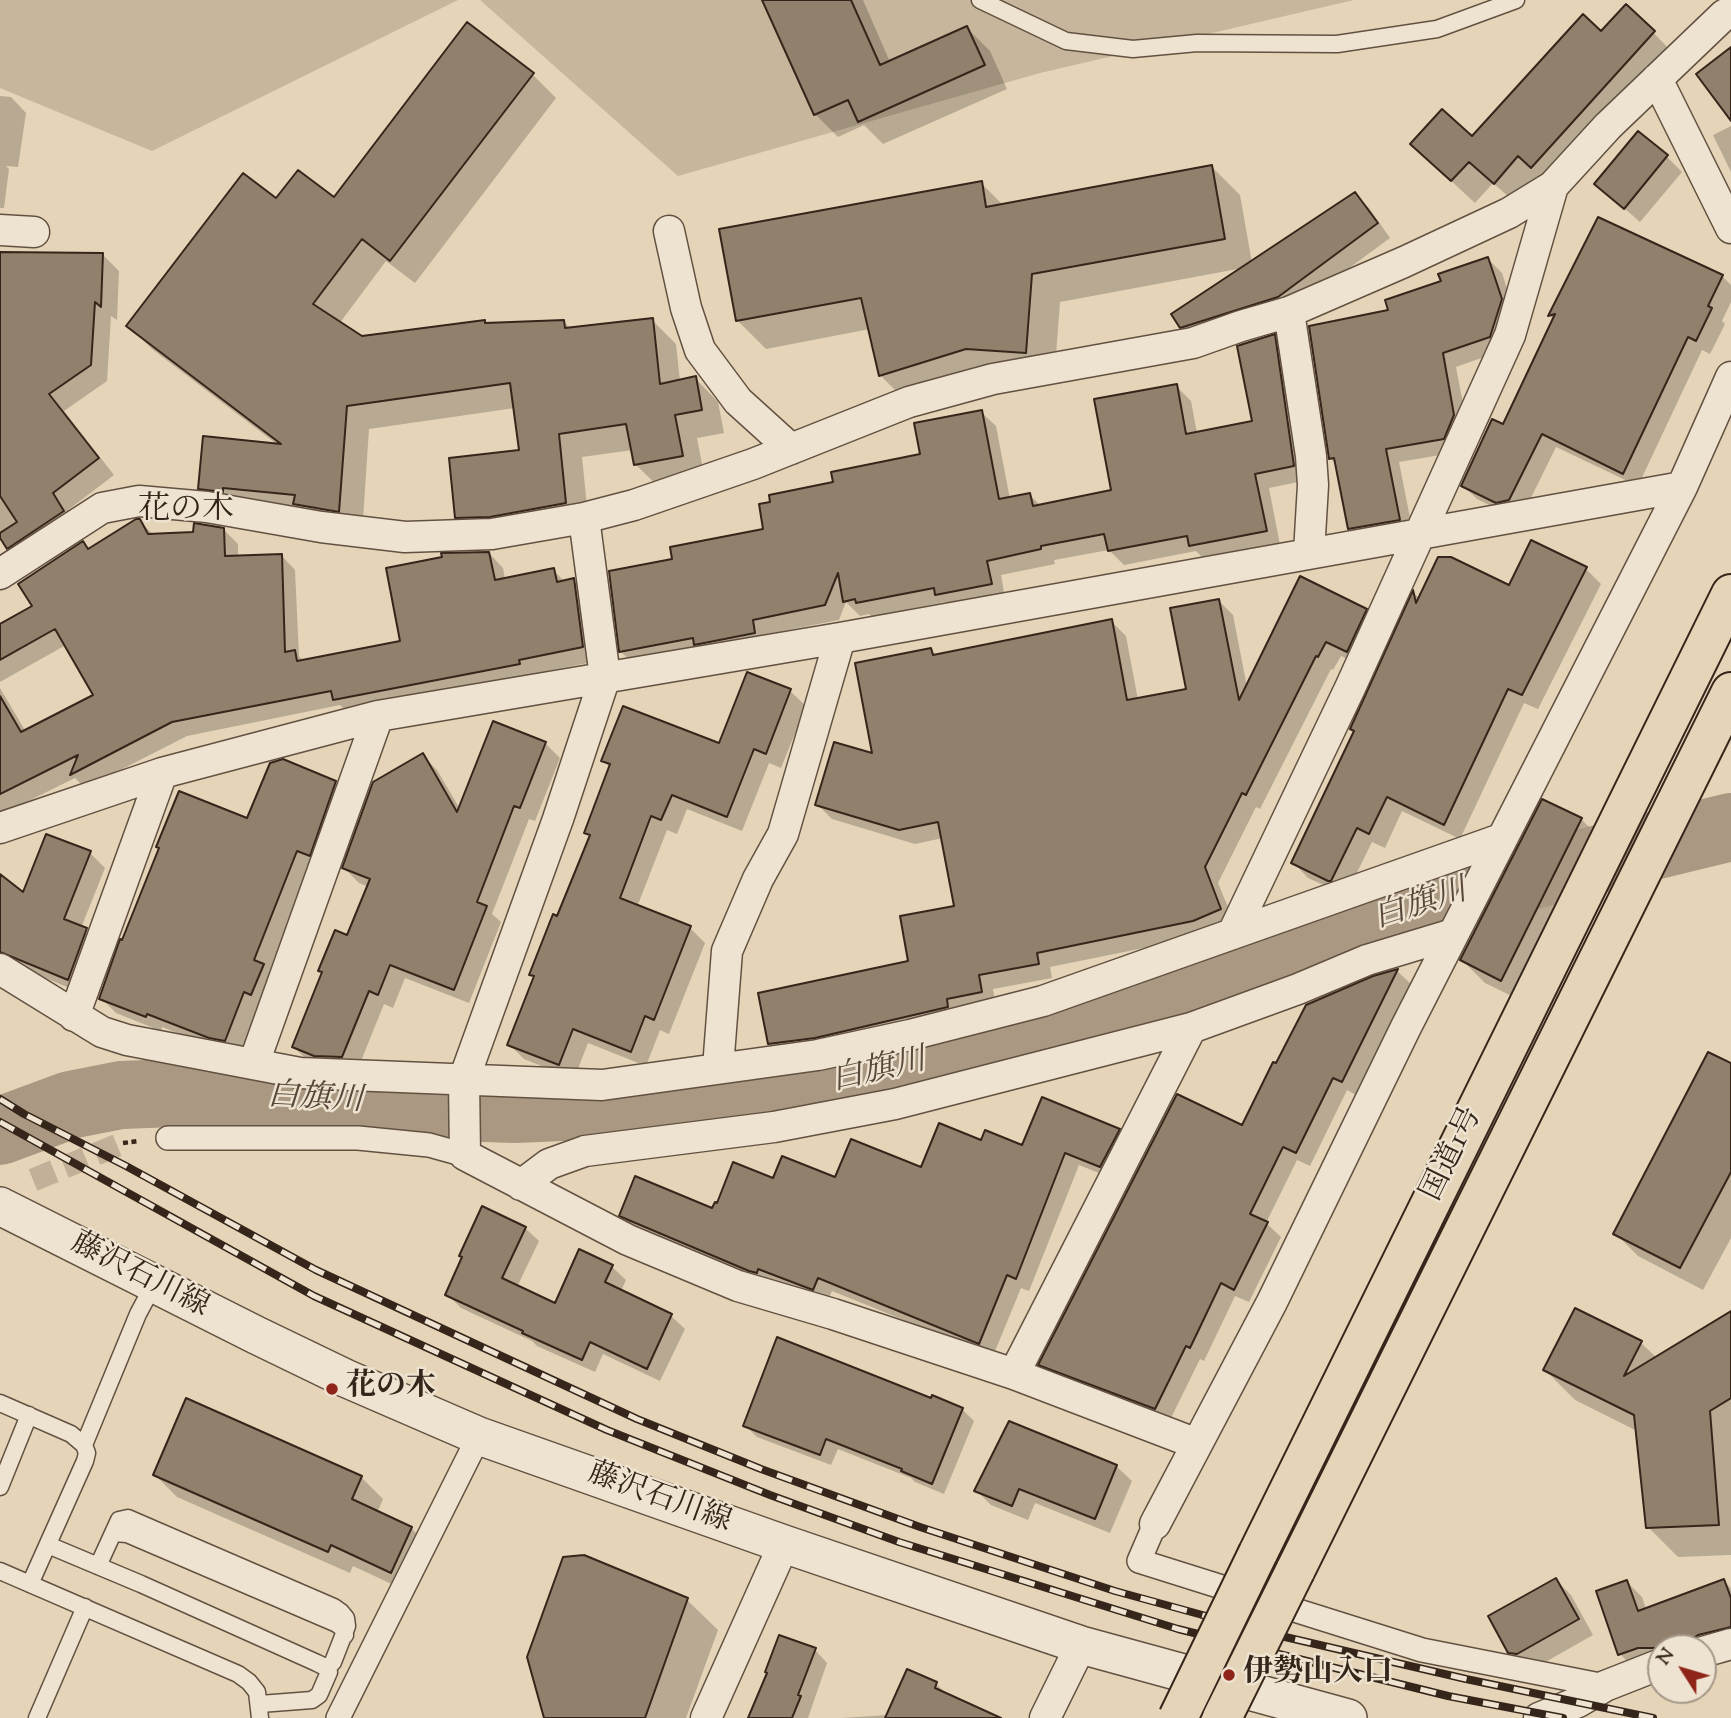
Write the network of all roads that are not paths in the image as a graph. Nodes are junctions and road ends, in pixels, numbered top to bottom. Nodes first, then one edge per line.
1 (981, 0) edge
2 (1516, 0) edge
3 (1731, 11) edge
4 (1657, 79) junction
5 (1553, 186) junction
6 (1731, 228) edge
7 (0, 230) edge
8 (669, 231) dead end
9 (34, 232) dead end
10 (1289, 312) junction
11 (1731, 377) edge
12 (791, 449) junction
13 (1682, 487) junction
14 (584, 518) junction
15 (1421, 534) junction
16 (1309, 553) junction
17 (0, 574) edge
18 (1731, 594) edge
19 (840, 638) junction
20 (605, 677) junction
21 (1731, 692) edge
22 (378, 716) junction
23 (1731, 726) edge
24 (1700, 754) junction
25 (162, 773) junction
26 (0, 828) edge
27 (1501, 839) junction
28 (1233, 933) junction
29 (1453, 934) junction
30 (0, 969) edge
31 (74, 1016) junction
32 (1191, 1028) junction
33 (254, 1063) junction
34 (718, 1068) junction
35 (464, 1079) junction
36 (168, 1138) dead end
37 (465, 1155) junction
38 (521, 1185) junction
39 (0, 1206) edge
40 (154, 1284) junction
41 (1014, 1374) junction
42 (0, 1403) edge
43 (29, 1415) junction
44 (479, 1436) junction
45 (1197, 1444) junction
46 (84, 1445) junction
47 (0, 1487) edge
48 (1155, 1524) joint
49 (784, 1544) junction
50 (48, 1545) junction
51 (98, 1566) junction
52 (0, 1571) edge
53 (30, 1584) junction
54 (85, 1607) junction
55 (1081, 1645) junction
56 (327, 1668) junction
57 (1647, 1670) edge
58 (1605, 1686) junction
59 (258, 1713) edge
60 (1340, 1717) edge
61 (37, 1718) edge
62 (338, 1718) edge
63 (706, 1718) edge
64 (1045, 1718) edge
65 (1178, 1718) edge
66 (1223, 1718) edge
67 (1539, 1718) edge

1 - 2 lane
3 - 4 street
4 - 5 street
4 - 6 street
5 - 10 street
5 - 15 street
7 - 9 street
8 - 12 street
10 - 12 street
10 - 16 street
11 - 13 street
12 - 14 street
13 - 15 street
13 - 27 street
14 - 17 street
14 - 20 street
15 - 16 street
15 - 28 street
16 - 19 street
18 - 65 highway, 国道1号, bridge
19 - 20 street
19 - 34 street
20 - 22 street
20 - 35 street
21 - 24 highway, 国道1号
22 - 25 street
22 - 33 street
23 - 24 highway
24 - 66 highway, 国道1号, bridge
25 - 26 street
25 - 31 street
27 - 28 street
27 - 29 street
28 - 34 street
29 - 32 street
29 - 45 street
30 - 31 street
31 - 33 street
32 - 38 street
32 - 41 street
33 - 35 street
34 - 35 street
35 - 37 street
36 - 37 street
37 - 38 street
38 - 41 street
39 - 40 street, 藤沢石川線
40 - 44 street, 藤沢石川線
40 - 46 lane
41 - 45 street
42 - 43 lane
43 - 46 lane
43 - 47 lane
44 - 49 street, 藤沢石川線
44 - 62 street
45 - 48 street
46 - 50 lane
48 - 58 street
49 - 55 street, 藤沢石川線
49 - 63 street
50 - 51 lane
50 - 53 lane
51 - 56 lane
51 - 56 lane
52 - 53 lane
53 - 54 lane
54 - 59 lane
54 - 61 lane
55 - 60 street, 藤沢石川線
55 - 64 street
56 - 59 lane
57 - 58 street
58 - 67 street

